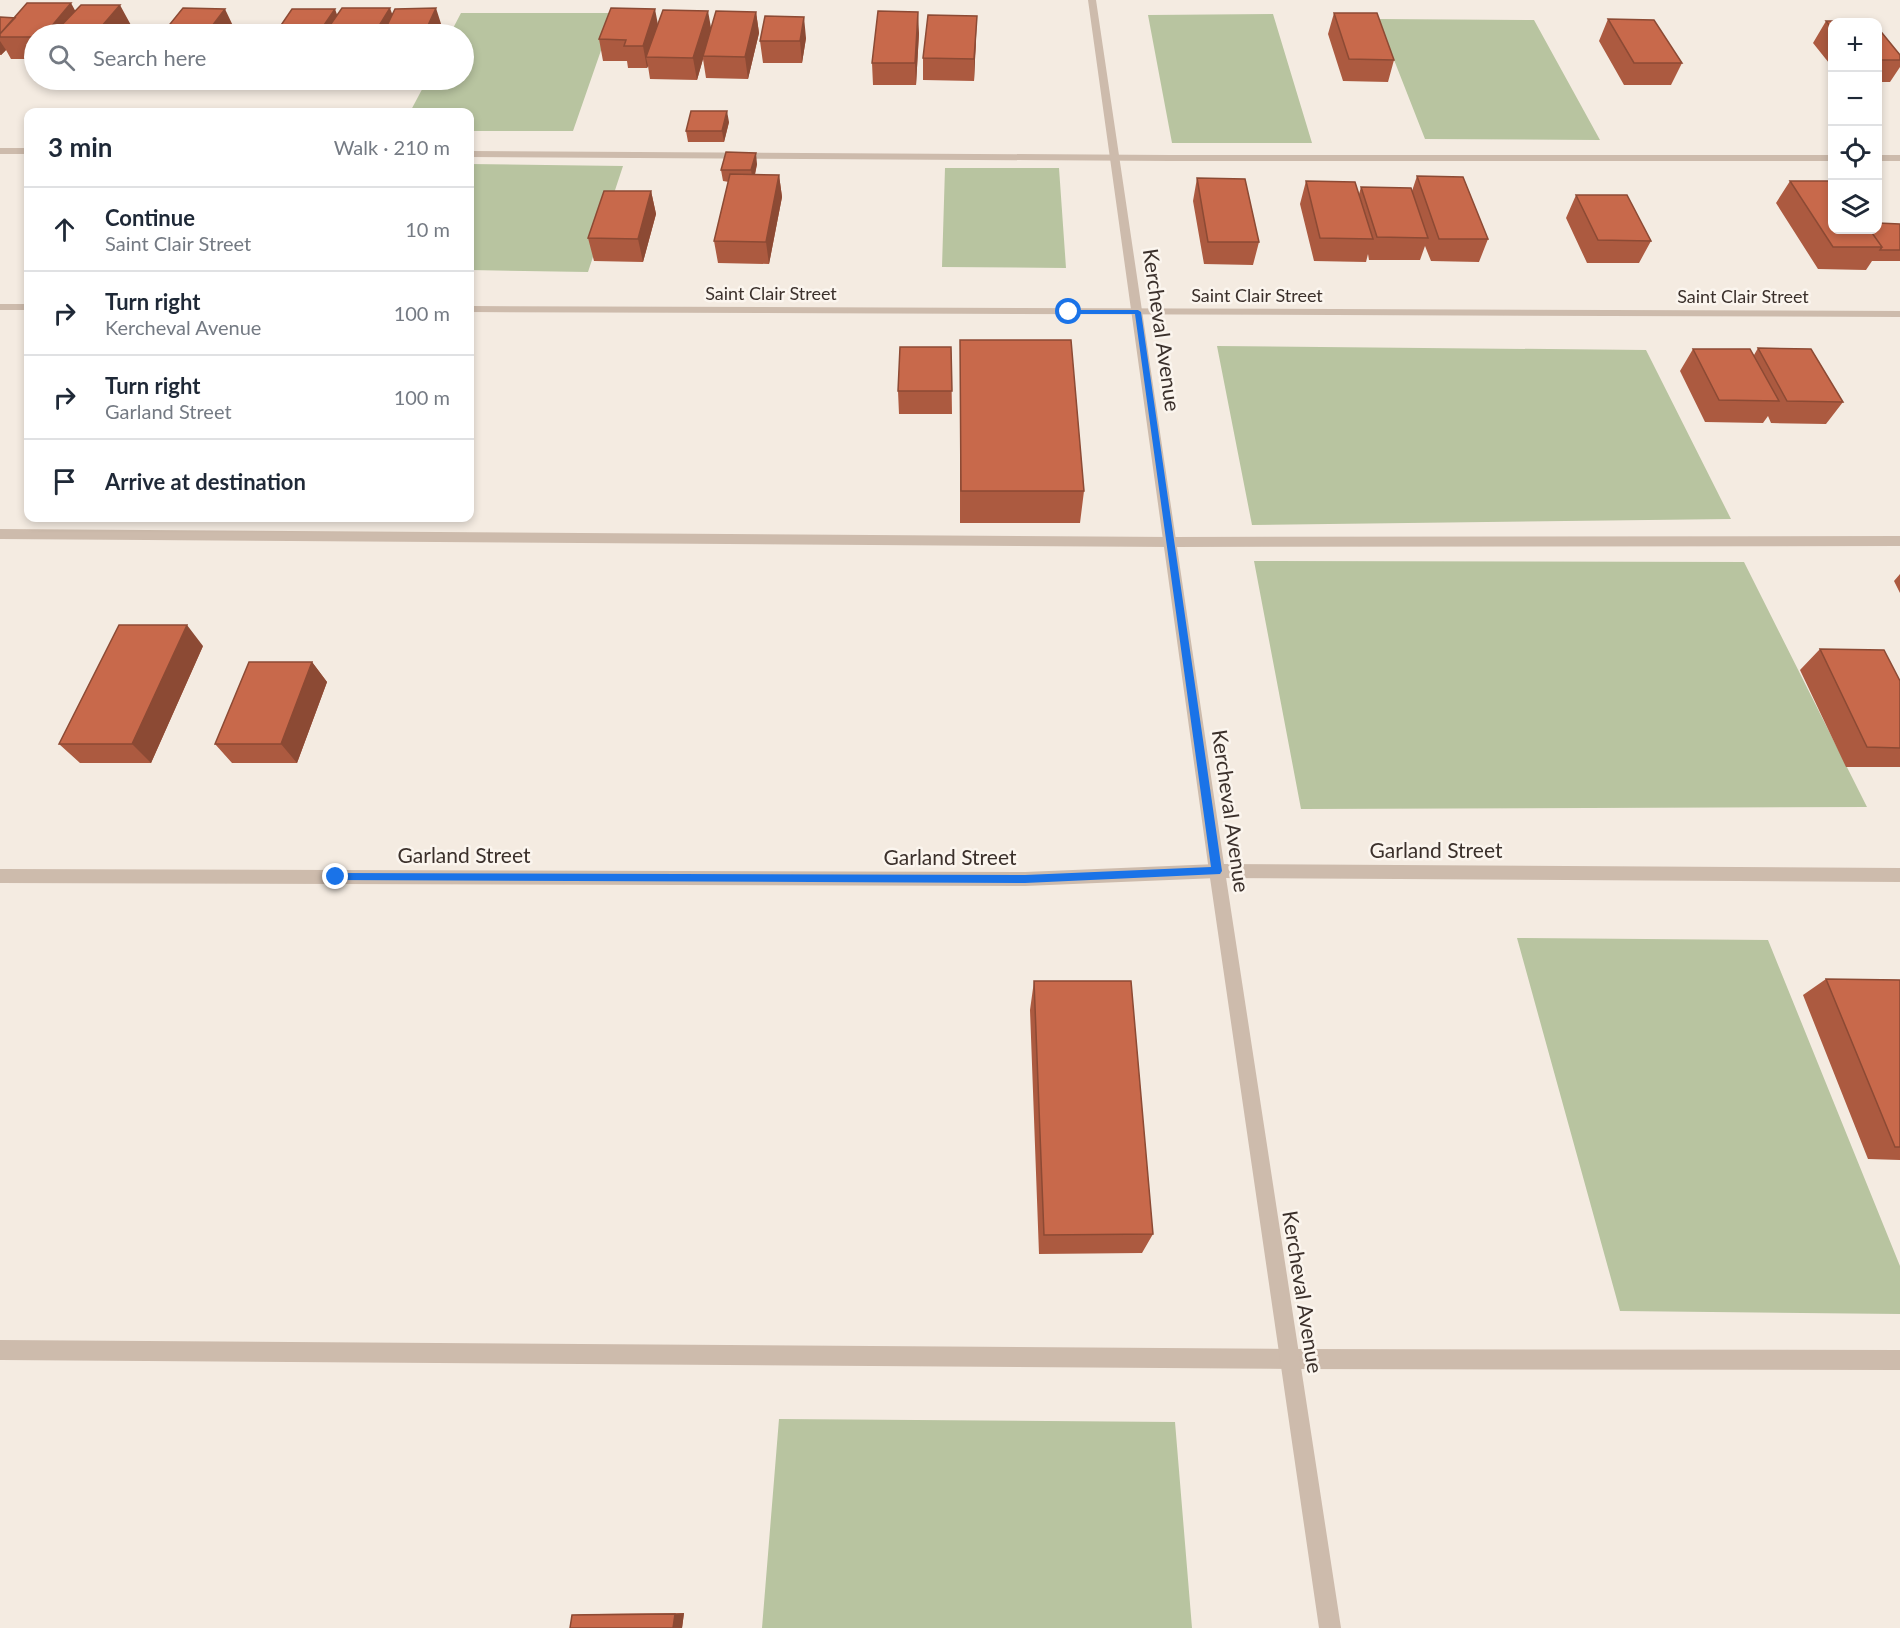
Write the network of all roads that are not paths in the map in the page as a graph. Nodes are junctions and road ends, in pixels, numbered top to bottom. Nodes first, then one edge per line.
1 (1092, 0) edge
2 (0, 151) edge
3 (24, 151) edge
4 (474, 154) edge
5 (1115, 157) junction
6 (1828, 158) edge
7 (1882, 158) edge
8 (1900, 158) edge
9 (0, 307) edge
10 (24, 308) edge
11 (474, 309) edge
12 (1138, 312) junction
13 (1900, 314) edge
14 (0, 534) edge
15 (1900, 541) edge
16 (1172, 542) junction
17 (1216, 871) junction
18 (1900, 875) edge
19 (0, 876) edge
20 (0, 1350) edge
21 (1291, 1359) junction
22 (1900, 1360) edge
23 (1330, 1628) edge

1 - 5 street, Kercheval Avenue
2 - 3 street
4 - 5 street
5 - 6 street
5 - 12 street, Kercheval Avenue
7 - 8 street
9 - 10 street
11 - 12 street, Saint Clair Street
12 - 13 street, Saint Clair Street
12 - 16 street, Kercheval Avenue
14 - 16 street
15 - 16 street
16 - 17 street, Kercheval Avenue
17 - 18 street, Garland Street
17 - 19 street, Garland Street
17 - 21 street, Kercheval Avenue
20 - 21 street
21 - 22 street
21 - 23 street, Kercheval Avenue

